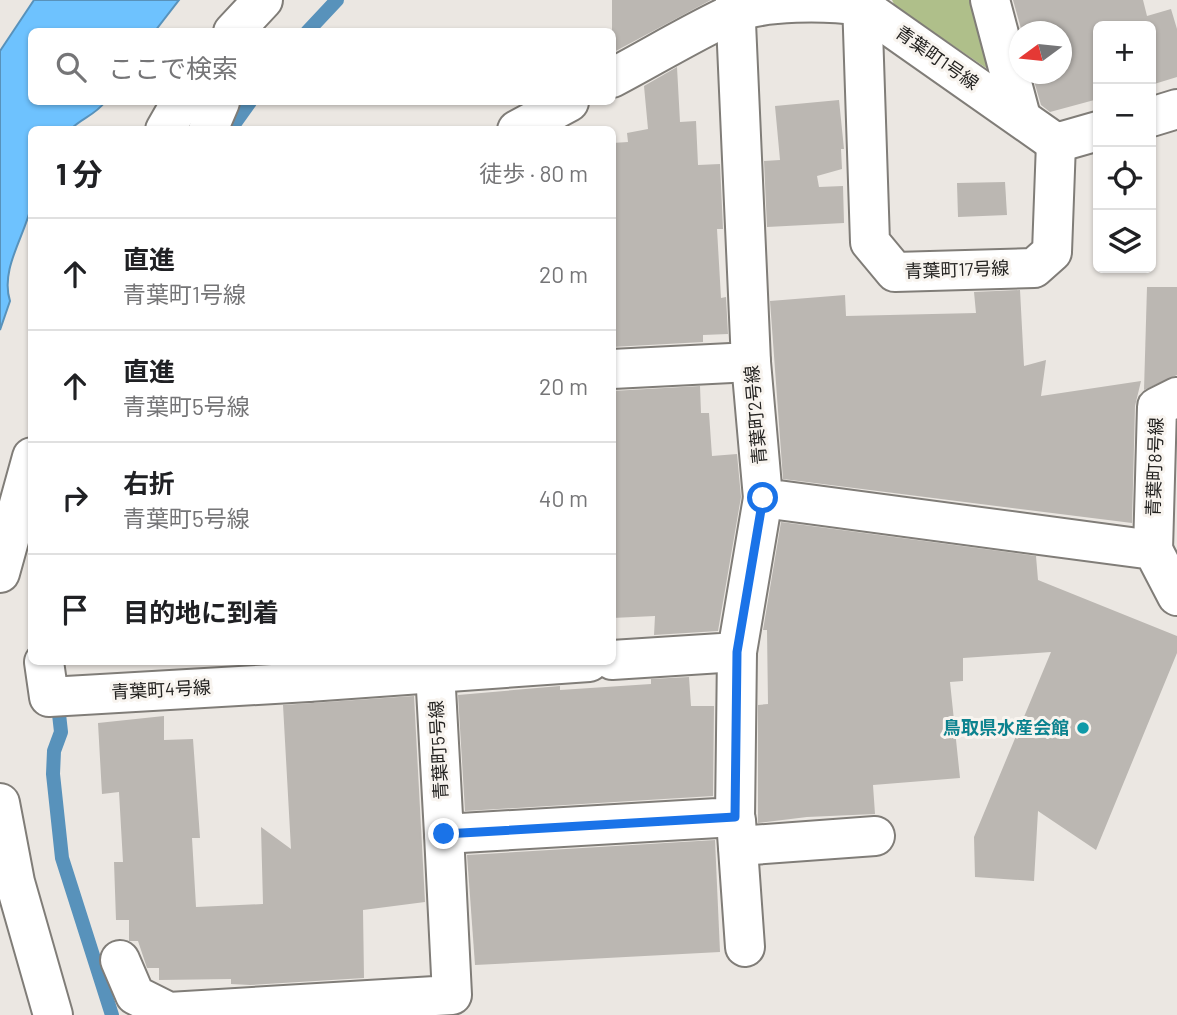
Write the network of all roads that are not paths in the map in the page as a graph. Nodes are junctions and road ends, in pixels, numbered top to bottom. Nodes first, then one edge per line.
1 (990, 0) edge
2 (861, 3) edge
3 (735, 7) edge
4 (616, 76) edge
5 (179, 105) edge
6 (219, 105) edge
7 (563, 105) edge
8 (1177, 109) edge
9 (1156, 115) edge
10 (1021, 117) junction
11 (167, 126) edge
12 (210, 126) edge
13 (524, 126) edge
14 (1093, 132) edge
15 (1056, 143) junction
16 (751, 362) junction
17 (616, 369) edge
18 (1177, 397) edge
19 (28, 472) edge
20 (763, 498) junction
21 (1153, 550) junction
22 (0, 573) edge
23 (1177, 596) edge
24 (737, 652) junction
25 (616, 660) edge
26 (44, 665) edge
27 (538, 665) edge
28 (435, 671) junction
29 (308, 672) edge
30 (0, 803) edge
31 (736, 831) junction
32 (444, 834) junction
33 (875, 836) dead end
34 (745, 947) dead end
35 (120, 960) dead end
36 (53, 1015) edge

1 - 10 street
2 - 3 street, 青葉町1号線
2 - 10 street, 青葉町1号線
2 - 15 street, 青葉町17号線
3 - 4 street, 青葉町1号線
3 - 16 street, 青葉町2号線
5 - 11 street
6 - 12 street
7 - 13 street
8 - 9 street
10 - 15 street, 青葉町1号線
14 - 15 street
16 - 17 street
16 - 20 street, 青葉町2号線
18 - 21 street, 青葉町8号線
19 - 22 street
20 - 21 street
20 - 24 street
21 - 23 street
24 - 25 street
24 - 31 street
26 - 29 street, 青葉町4号線
27 - 28 street
28 - 29 street
28 - 32 street, 青葉町5号線
30 - 36 street
31 - 32 street
31 - 33 street
31 - 34 street
32 - 35 street, 青葉町5号線

